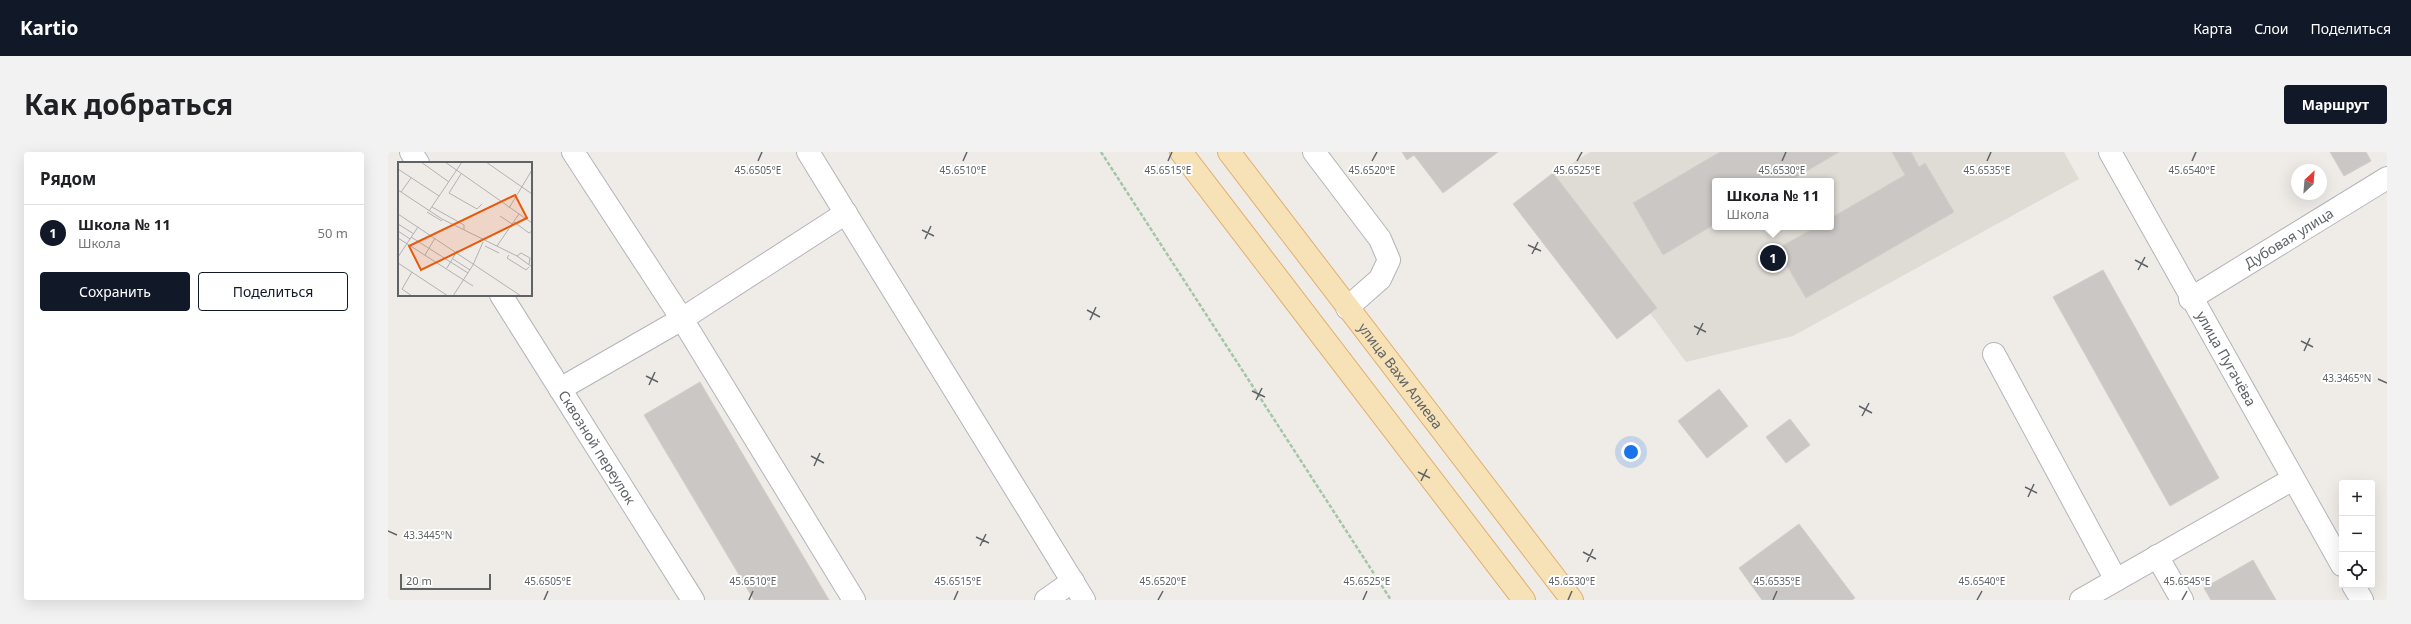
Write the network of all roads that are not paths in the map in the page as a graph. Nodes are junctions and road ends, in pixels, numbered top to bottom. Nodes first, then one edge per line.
1 (411, 152) edge
2 (573, 152) edge
3 (808, 152) edge
4 (1180, 152) edge
5 (1229, 152) edge
6 (1314, 152) edge
7 (2110, 152) edge
8 (417, 162) edge
9 (2387, 178) edge
10 (846, 213) junction
11 (502, 296) edge
12 (2190, 299) junction
13 (1347, 308) junction
14 (682, 319) junction
15 (1994, 354) dead end
16 (560, 389) junction
17 (2293, 479) junction
18 (2157, 556) junction
19 (2339, 560) edge
20 (2116, 580) junction
21 (1073, 581) junction
22 (2355, 588) edge
23 (692, 600) edge
24 (854, 600) edge
25 (1046, 600) edge
26 (1084, 600) edge
27 (1524, 600) edge
28 (1572, 600) edge
29 (2081, 600) edge
30 (2182, 600) edge
31 (2362, 600) edge

1 - 8 street
2 - 14 street
3 - 10 street
4 - 27 main road
5 - 13 main road, улица Вахи Алиева
6 - 13 street
7 - 12 street, улица Пугачёва
9 - 12 street, Дубовая улица
10 - 14 street
10 - 21 street
11 - 16 street, Сквозной переулок
12 - 17 street, улица Пугачёва
13 - 28 main road, улица Вахи Алиева
14 - 16 street
14 - 24 street
15 - 20 street
16 - 23 street, Сквозной переулок
17 - 18 street
17 - 19 street, улица Пугачёва
18 - 20 street
18 - 30 street
20 - 29 street
21 - 25 street
21 - 26 street
22 - 31 street

